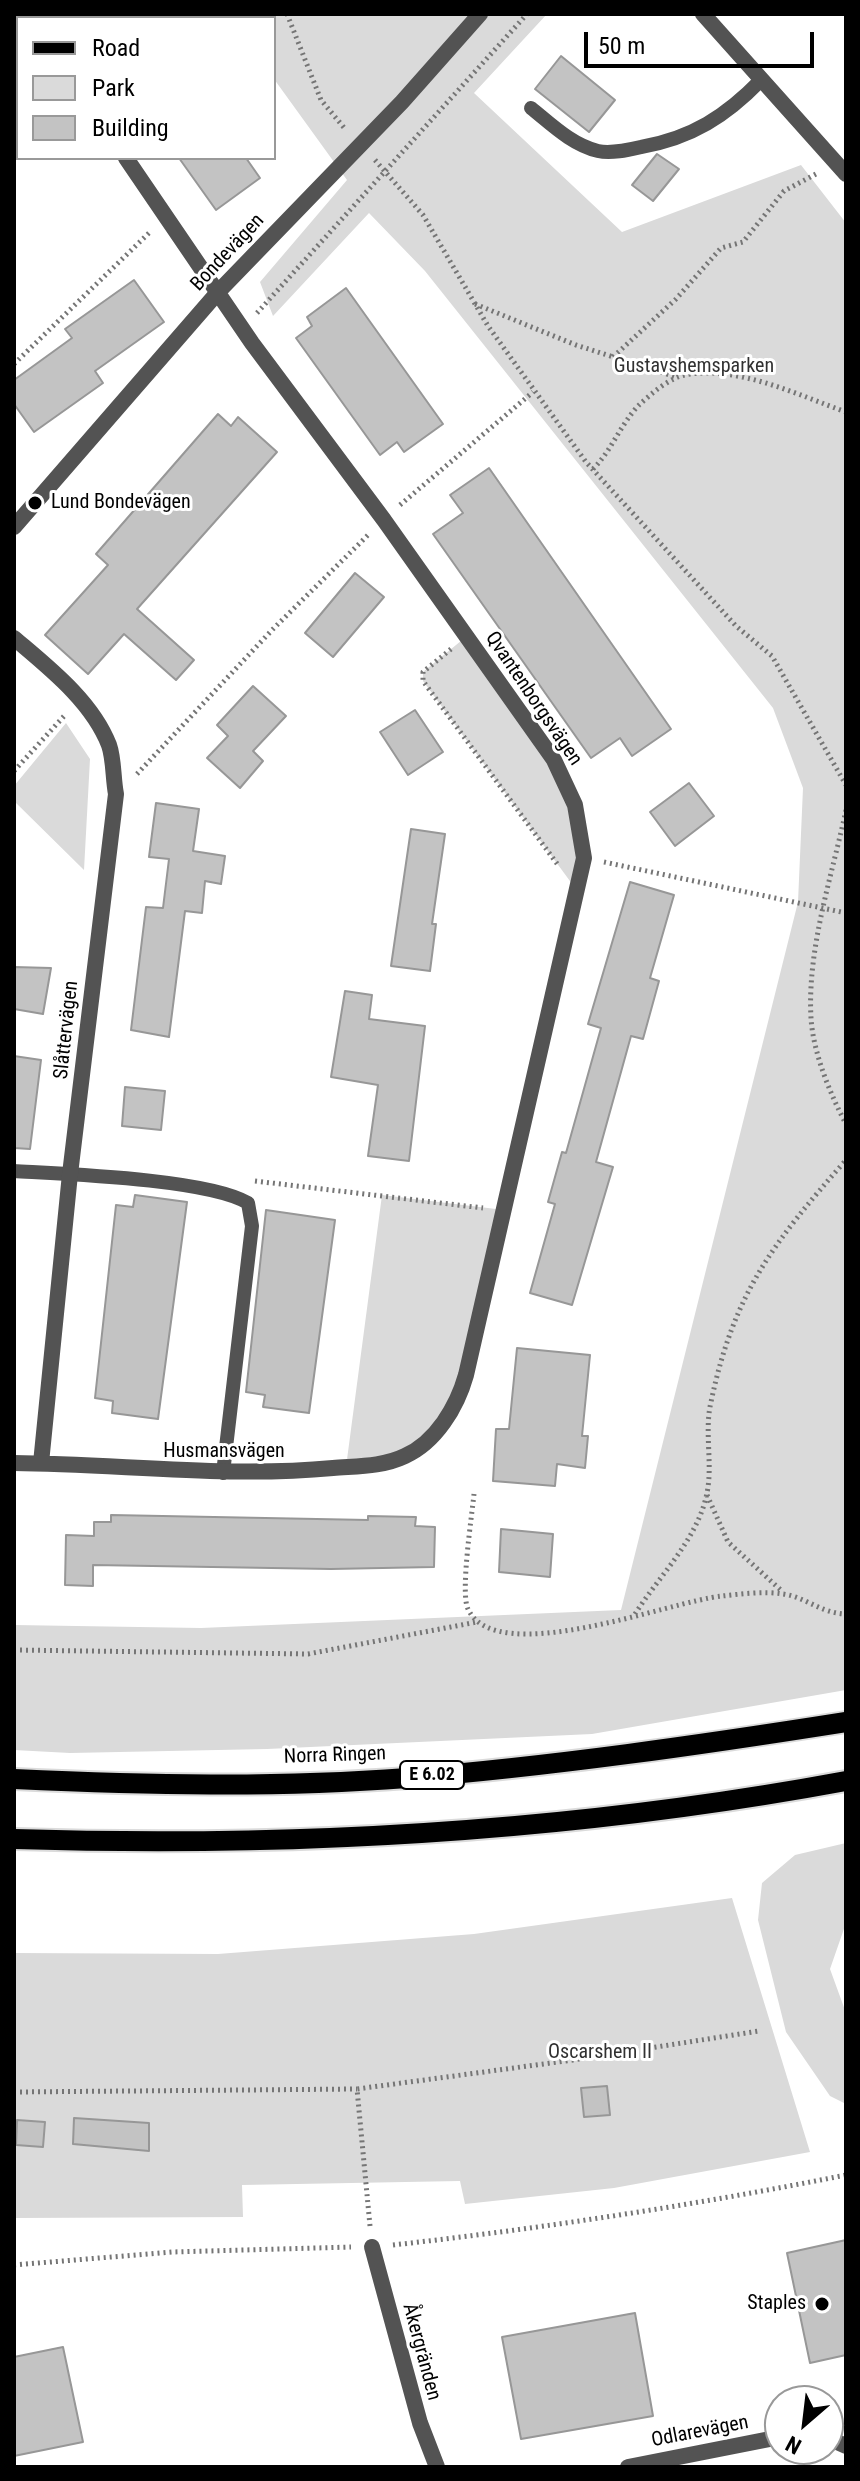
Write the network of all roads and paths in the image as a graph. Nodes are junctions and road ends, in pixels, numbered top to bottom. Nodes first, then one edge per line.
1 (287, 14) edge
2 (480, 14) edge
3 (527, 14) edge
4 (703, 14) edge
5 (761, 80) junction
6 (531, 108) dead end
7 (359, 146) junction
8 (127, 160) edge
9 (834, 160) junction
10 (387, 170) junction
11 (846, 174) edge
12 (166, 215) junction
13 (219, 291) junction
14 (474, 304) junction
15 (243, 328) junction
16 (613, 357) junction
17 (14, 364) edge
18 (678, 378) junction
19 (533, 392) junction
20 (846, 412) edge
21 (593, 469) junction
22 (384, 520) junction
23 (14, 527) edge
24 (467, 636) junction
25 (14, 638) edge
26 (79, 699) junction
27 (14, 771) edge
28 (846, 785) edge
29 (116, 794) junction
30 (846, 810) edge
31 (584, 858) junction
32 (578, 892) junction
33 (825, 908) junction
34 (846, 913) edge
35 (846, 1124) edge
36 (846, 1160) edge
37 (14, 1171) edge
38 (70, 1174) junction
39 (427, 1439) joint
40 (14, 1463) edge
41 (41, 1463) junction
42 (223, 1473) junction
43 (474, 1494) dead end
44 (707, 1494) junction
45 (785, 1594) junction
46 (635, 1614) junction
47 (846, 1614) edge
48 (478, 1622) junction
49 (14, 1650) edge
50 (846, 1722) edge
51 (14, 1779) edge
52 (846, 1781) edge
53 (14, 1839) edge
54 (759, 2031) dead end
55 (357, 2089) junction
56 (14, 2092) edge
57 (846, 2175) edge
58 (372, 2247) junction
59 (14, 2265) edge
60 (764, 2440) edge
61 (437, 2467) edge
62 (628, 2467) edge

1 - 7 path
2 - 7 street, Bondevägen
3 - 10 path
4 - 5 street
5 - 6 lane
5 - 9 street
7 - 10 path
7 - 13 street, Bondevägen
8 - 12 street, Qvantenborgsvägen
9 - 11 street
9 - 16 path
10 - 14 path
10 - 15 path
12 - 13 street, Qvantenborgsvägen
12 - 17 path
13 - 15 street, Qvantenborgsvägen
13 - 23 street, Bondevägen
14 - 16 path
14 - 19 path
15 - 22 street, Qvantenborgsvägen
16 - 18 path
18 - 20 path
18 - 21 path
19 - 21 path
19 - 22 path
21 - 28 path
22 - 24 street, Qvantenborgsvägen
22 - 29 path
24 - 31 street, Qvantenborgsvägen
24 - 32 path
25 - 26 street, Slåttervägen
26 - 27 path
26 - 29 street, Slåttervägen
29 - 38 street, Slåttervägen
30 - 33 path
31 - 32 street, Qvantenborgsvägen
31 - 33 path
32 - 39 street, Qvantenborgsvägen
33 - 34 path
33 - 35 path
36 - 44 path
37 - 38 lane
38 - 41 street, Slåttervägen
38 - 42 lane
39 - 42 street, Husmansvägen
40 - 41 street, Husmansvägen
41 - 42 street, Husmansvägen
43 - 48 path
44 - 45 path
44 - 46 path
45 - 46 path
45 - 47 path
46 - 48 path
48 - 49 path
50 - 51 main road, Norra Ringen / E 6.02
52 - 53 main road
54 - 55 path
55 - 56 path
55 - 58 path
57 - 58 path
58 - 59 path
58 - 61 street, Åkergränden
60 - 62 street, Odlarevägen

